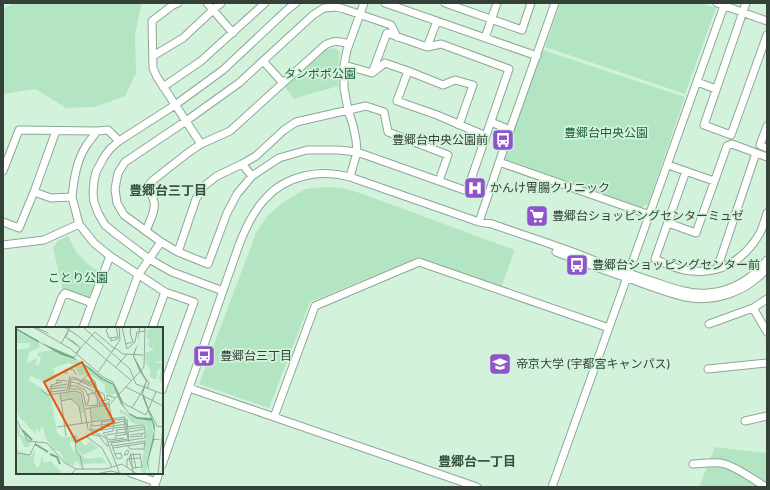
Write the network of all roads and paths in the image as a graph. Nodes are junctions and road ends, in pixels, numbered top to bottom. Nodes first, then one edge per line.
1 (178, 3) edge
2 (207, 3) edge
3 (221, 3) edge
4 (265, 3) edge
5 (296, 3) edge
6 (364, 3) edge
7 (385, 3) edge
8 (445, 3) edge
9 (497, 3) edge
10 (531, 3) edge
11 (555, 3) edge
12 (746, 3) edge
13 (722, 4) edge
14 (213, 10) junction
15 (743, 12) junction
16 (360, 14) junction
17 (492, 20) junction
18 (437, 21) junction
19 (767, 21) edge
20 (233, 32) junction
21 (767, 35) edge
22 (397, 37) junction
23 (485, 38) junction
24 (349, 44) junction
25 (427, 47) junction
26 (154, 56) junction
27 (536, 56) junction
28 (263, 61) junction
29 (344, 65) junction
30 (408, 71) junction
31 (372, 73) junction
32 (697, 82) junction
33 (283, 83) junction
34 (163, 87) junction
35 (716, 89) junction
36 (175, 105) junction
37 (348, 110) junction
38 (186, 121) junction
39 (491, 122) junction
40 (459, 125) junction
41 (767, 126) edge
42 (56, 130) junction
43 (510, 130) junction
44 (97, 131) junction
45 (486, 136) junction
46 (119, 141) junction
47 (201, 144) junction
48 (767, 148) edge
49 (357, 152) junction
50 (756, 153) junction
51 (767, 157) edge
52 (499, 162) junction
53 (242, 164) junction
54 (668, 165) junction
55 (686, 171) junction
56 (3, 172) edge
57 (252, 176) junction
58 (350, 177) junction
59 (439, 181) junction
60 (714, 181) junction
61 (34, 192) junction
62 (72, 197) junction
63 (767, 213) edge
64 (650, 216) junction
65 (3, 222) edge
66 (479, 222) junction
67 (79, 224) junction
68 (668, 224) junction
69 (146, 231) junction
70 (161, 242) junction
71 (3, 245) edge
72 (178, 252) junction
73 (110, 256) junction
74 (149, 259) junction
75 (767, 260) edge
76 (717, 269) junction
77 (765, 269) edge
78 (138, 275) junction
79 (628, 276) junction
80 (223, 291) junction
81 (165, 292) junction
82 (767, 299) edge
83 (92, 303) junction
84 (753, 308) junction
85 (709, 324) dead end
86 (50, 327) edge
87 (83, 327) edge
88 (119, 327) edge
89 (152, 327) edge
90 (609, 328) junction
91 (767, 332) edge
92 (767, 363) edge
93 (708, 369) dead end
94 (163, 387) edge
95 (189, 388) junction
96 (767, 416) edge
97 (274, 417) junction
98 (745, 421) dead end
99 (163, 462) edge
100 (693, 464) dead end
101 (134, 474) edge
102 (159, 474) edge
103 (155, 485) edge
104 (477, 487) edge
105 (552, 487) edge
106 (766, 487) edge

1 - 26 street
2 - 14 street
3 - 14 street
4 - 20 street
5 - 36 street
6 - 16 street
7 - 18 street
8 - 17 street
9 - 17 street
10 - 17 street
11 - 27 street
12 - 15 street
13 - 15 street
13 - 32 street
14 - 20 street
14 - 26 street
15 - 19 street
15 - 35 street
16 - 22 street
16 - 24 street
16 - 28 street
17 - 23 street
18 - 23 street
18 - 25 street
20 - 34 street
21 - 35 street
22 - 25 street
22 - 31 street
23 - 27 street
24 - 29 street
24 - 33 street
25 - 39 street
26 - 34 street
27 - 43 street
28 - 33 street
28 - 38 street
29 - 31 street
29 - 37 street
30 - 31 street
30 - 40 street
30 - 40 street
32 - 35 street
32 - 54 street
33 - 47 street
34 - 36 street
36 - 38 street
36 - 46 street
37 - 49 street
37 - 53 street
37 - 59 street
38 - 47 street
38 - 69 street
39 - 43 street
39 - 45 street
40 - 45 street
41 - 48 street
42 - 44 street
42 - 56 street
42 - 61 street
43 - 52 street
44 - 46 street
44 - 62 street
45 - 59 street
46 - 74 street
47 - 69 street
49 - 57 street
49 - 58 street
49 - 59 street
50 - 51 street
50 - 60 street
50 - 76 street
52 - 64 street
52 - 66 street
53 - 57 street
53 - 72 street
54 - 55 street
54 - 64 street
55 - 60 street
55 - 68 street
57 - 72 street
58 - 66 street
58 - 80 street
60 - 68 street
61 - 62 street
61 - 65 street
62 - 67 street
63 - 76 street
64 - 79 street
66 - 79 street
67 - 71 street
67 - 73 street
68 - 76 street
69 - 70 street
70 - 72 street
70 - 74 street
73 - 78 street
73 - 83 street
74 - 78 street
74 - 80 street
75 - 77 street
77 - 79 street
78 - 81 street
78 - 88 street
79 - 90 street
80 - 95 street
81 - 89 street
81 - 94 street
82 - 84 street
83 - 86 street
83 - 87 street
84 - 85 street
84 - 91 street
90 - 97 street
90 - 105 street
92 - 93 street
95 - 97 street
95 - 99 street
96 - 98 street
97 - 104 street
100 - 106 street
101 - 103 street
102 - 103 street

